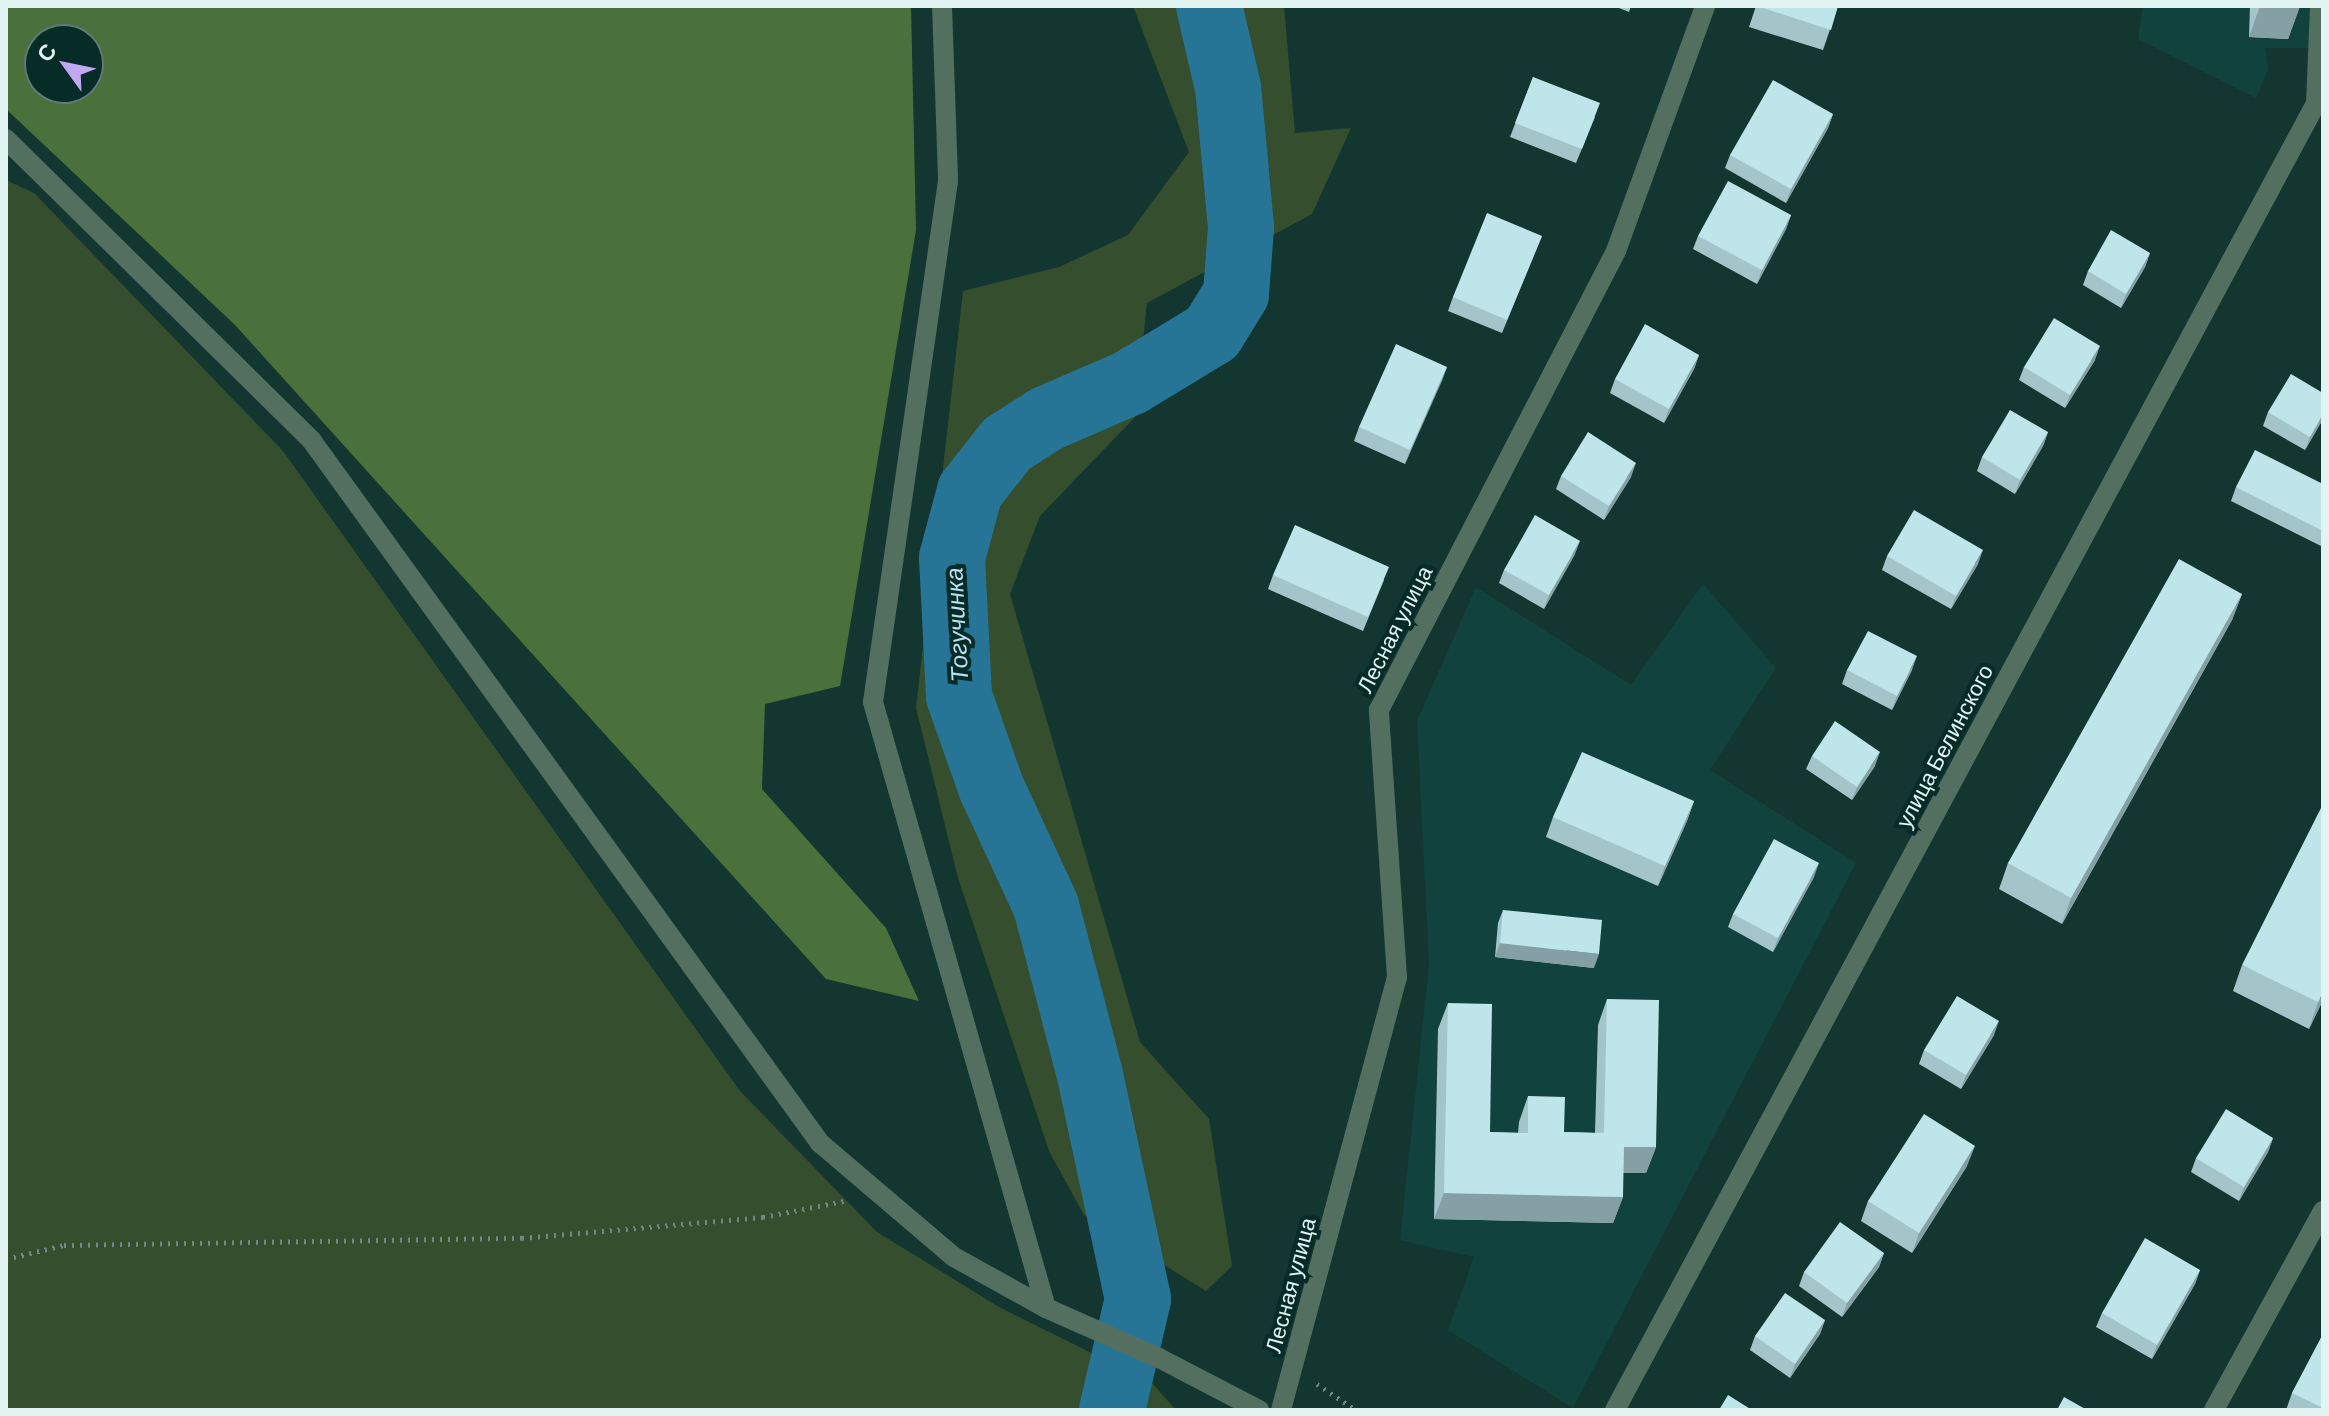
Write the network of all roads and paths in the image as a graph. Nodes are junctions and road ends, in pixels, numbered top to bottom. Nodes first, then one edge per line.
1 (942, 6) edge
2 (1705, 6) edge
3 (2319, 6) edge
4 (2315, 105) joint
5 (6, 139) edge
6 (876, 1194) junction
7 (2323, 1211) edge
8 (6, 1259) edge
9 (1046, 1308) junction
10 (1293, 1368) junction
11 (1259, 1410) edge
12 (1281, 1410) edge
13 (1356, 1410) edge
14 (1615, 1410) edge
15 (2214, 1410) edge

1 - 9 street
2 - 10 street, Лесная улица
3 - 4 lane
4 - 14 street, улица Белинского
5 - 6 street
6 - 8 path
6 - 9 street
7 - 15 street
9 - 11 street
10 - 12 street, Лесная улица
10 - 13 path

